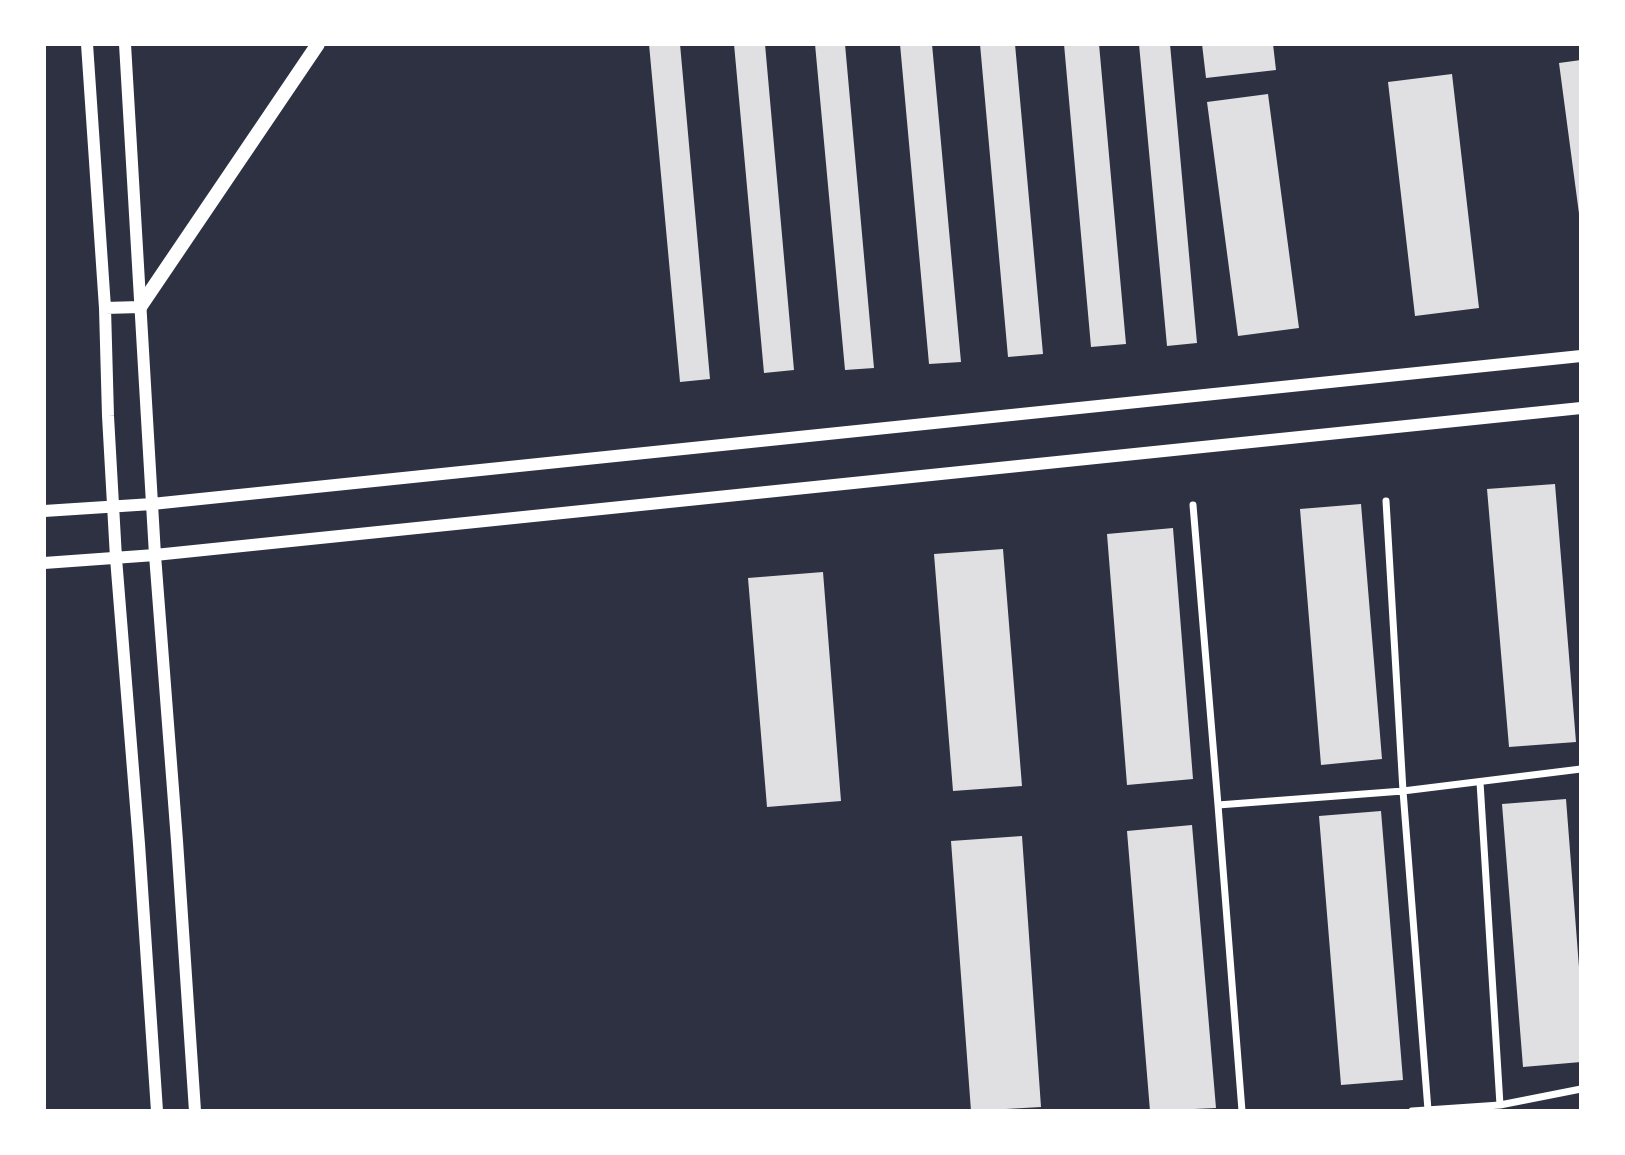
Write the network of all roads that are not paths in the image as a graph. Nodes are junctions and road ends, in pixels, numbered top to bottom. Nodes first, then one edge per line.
1 (87, 44) edge
2 (125, 44) edge
3 (318, 44) edge
4 (140, 307) junction
5 (105, 308) junction
6 (1581, 356) edge
7 (1581, 408) edge
8 (1386, 501) dead end
9 (152, 504) junction
10 (113, 505) junction
11 (1193, 505) dead end
12 (44, 511) edge
13 (155, 555) junction
14 (117, 558) junction
15 (44, 563) edge
16 (1581, 769) edge
17 (1480, 782) junction
18 (1403, 791) junction
19 (1217, 805) junction
20 (1581, 1089) edge
21 (1500, 1105) junction
22 (1428, 1110) edge
23 (157, 1111) edge
24 (195, 1111) edge
25 (1242, 1111) edge
26 (1412, 1111) edge

1 - 5 street
2 - 4 street
3 - 4 main road
4 - 5 street
4 - 9 street
5 - 10 street
6 - 9 street
7 - 13 street
8 - 18 street
9 - 10 street
9 - 13 street
10 - 12 street
10 - 14 street
11 - 19 street
13 - 14 street
13 - 24 street
14 - 15 street
14 - 23 street
16 - 17 street
17 - 18 street
17 - 21 street
18 - 19 street
18 - 22 street
19 - 25 street
20 - 21 street
21 - 22 street
22 - 26 street

